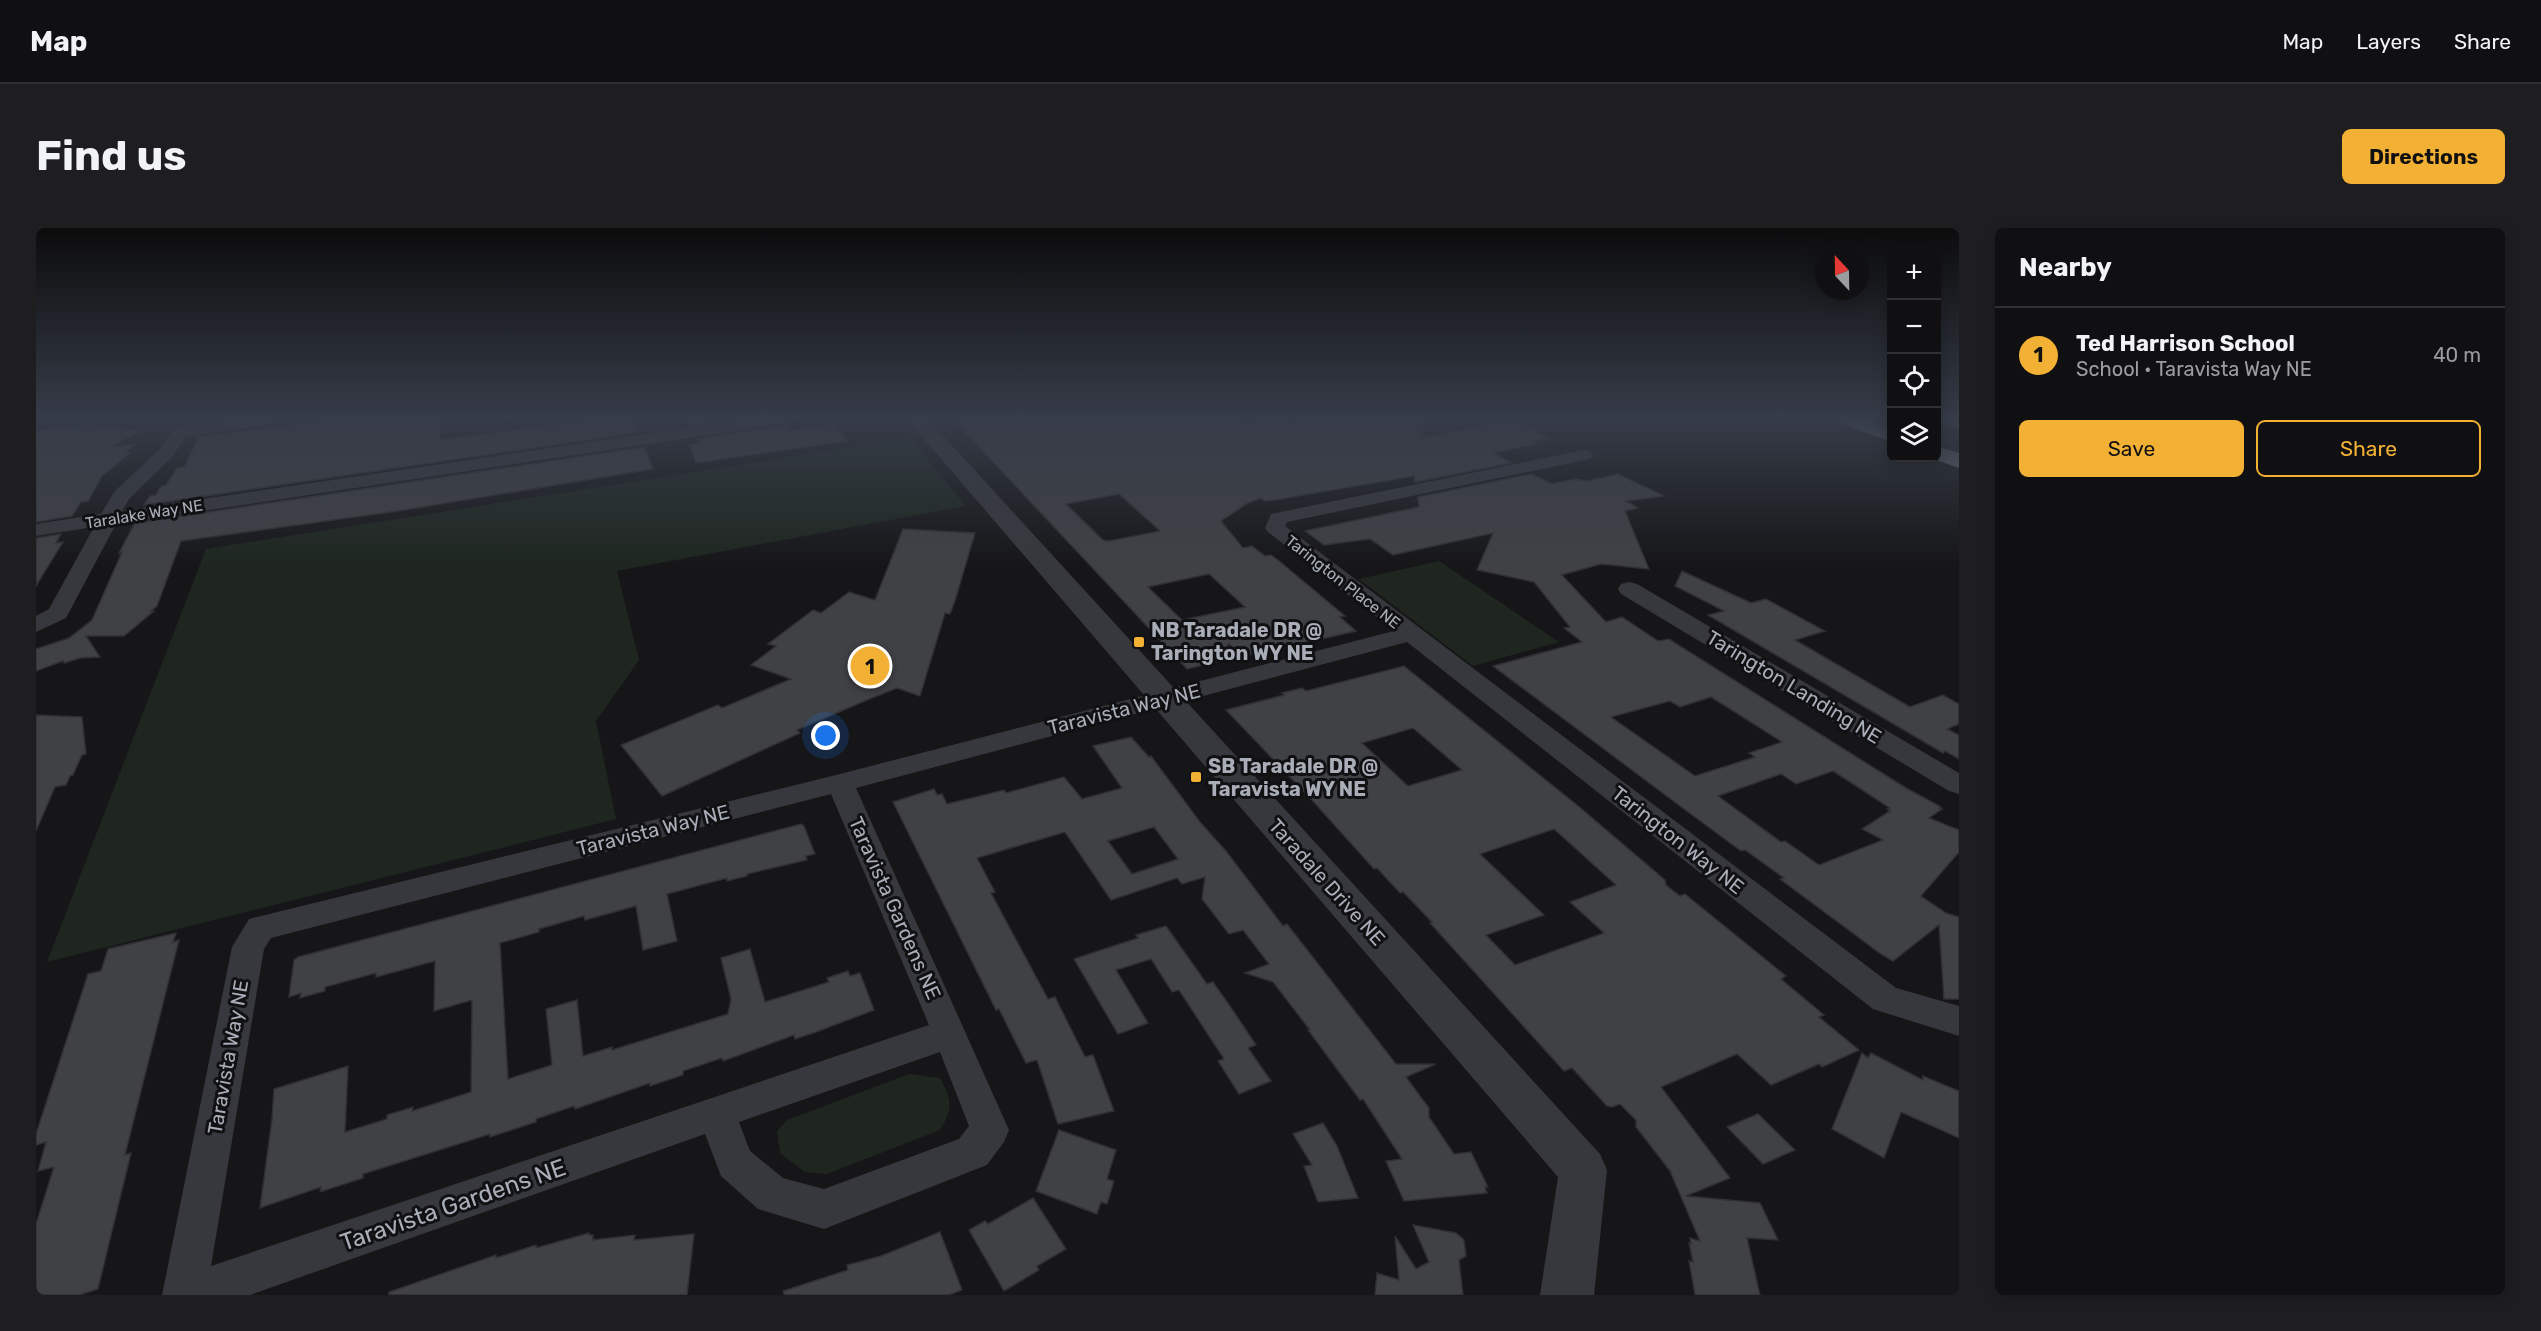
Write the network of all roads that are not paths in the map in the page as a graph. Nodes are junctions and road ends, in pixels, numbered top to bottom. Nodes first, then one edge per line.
1 (151, 468) edge
2 (451, 468) edge
3 (960, 468) edge
4 (1522, 468) edge
5 (110, 519) junction
6 (36, 530) edge
7 (1629, 589) dead end
8 (36, 625) edge
9 (1410, 634) junction
10 (1163, 699) junction
11 (840, 783) junction
12 (1959, 785) edge
13 (1959, 1021) edge
14 (950, 1032) junction
15 (717, 1114) junction
16 (184, 1295) edge
17 (189, 1295) edge
18 (1567, 1295) edge

1 - 5 street
2 - 5 street, Taralake Way NE
3 - 10 street, Taradale Drive NE
4 - 9 street, Tarington Place NE
5 - 6 street, Taralake Way NE
5 - 8 street
7 - 12 street, Tarington Landing NE
9 - 10 street, Taravista Way NE
9 - 13 street, Tarington Way NE
10 - 11 street, Taravista Way NE
10 - 18 street, Taradale Drive NE
11 - 14 street, Taravista Gardens NE
11 - 16 street, Taravista Way NE
14 - 15 street, Taravista Gardens NE
14 - 15 street, Taravista Gardens NE
15 - 17 street, Taravista Gardens NE

